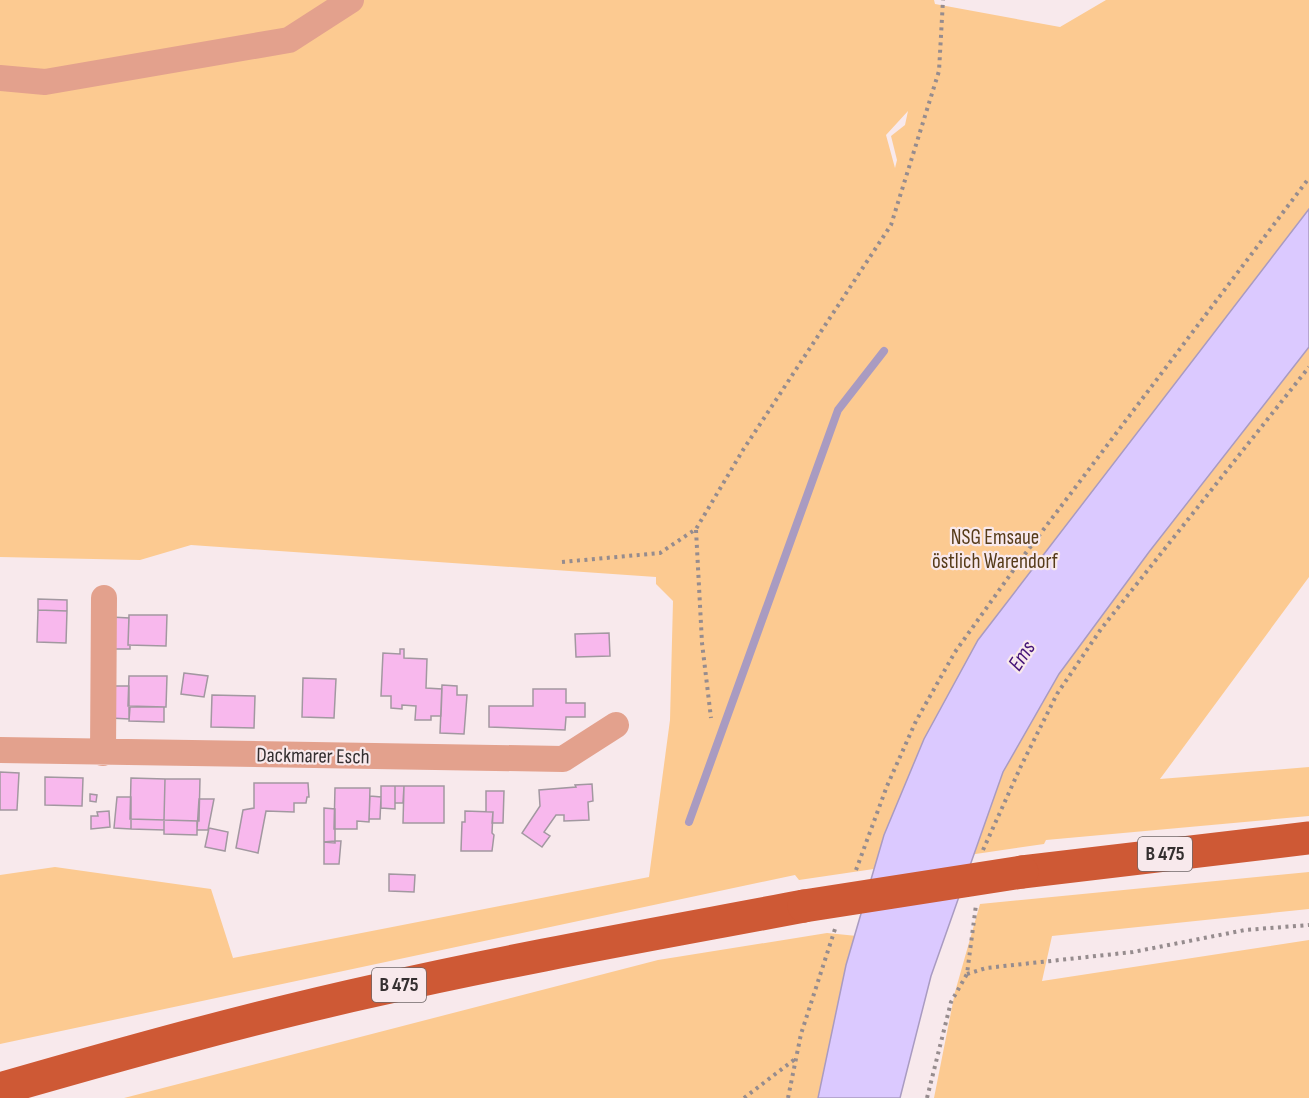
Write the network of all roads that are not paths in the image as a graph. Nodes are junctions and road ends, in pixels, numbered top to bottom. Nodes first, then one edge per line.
1 (351, 0) edge
2 (0, 78) edge
3 (104, 598) dead end
4 (616, 725) dead end
5 (0, 750) edge
6 (103, 753) junction
7 (1309, 838) edge
8 (0, 1089) edge

1 - 2 street
3 - 6 street
4 - 6 street, Dackmarer Esch
5 - 6 street, Dackmarer Esch
7 - 8 main road, B 475, bridge

